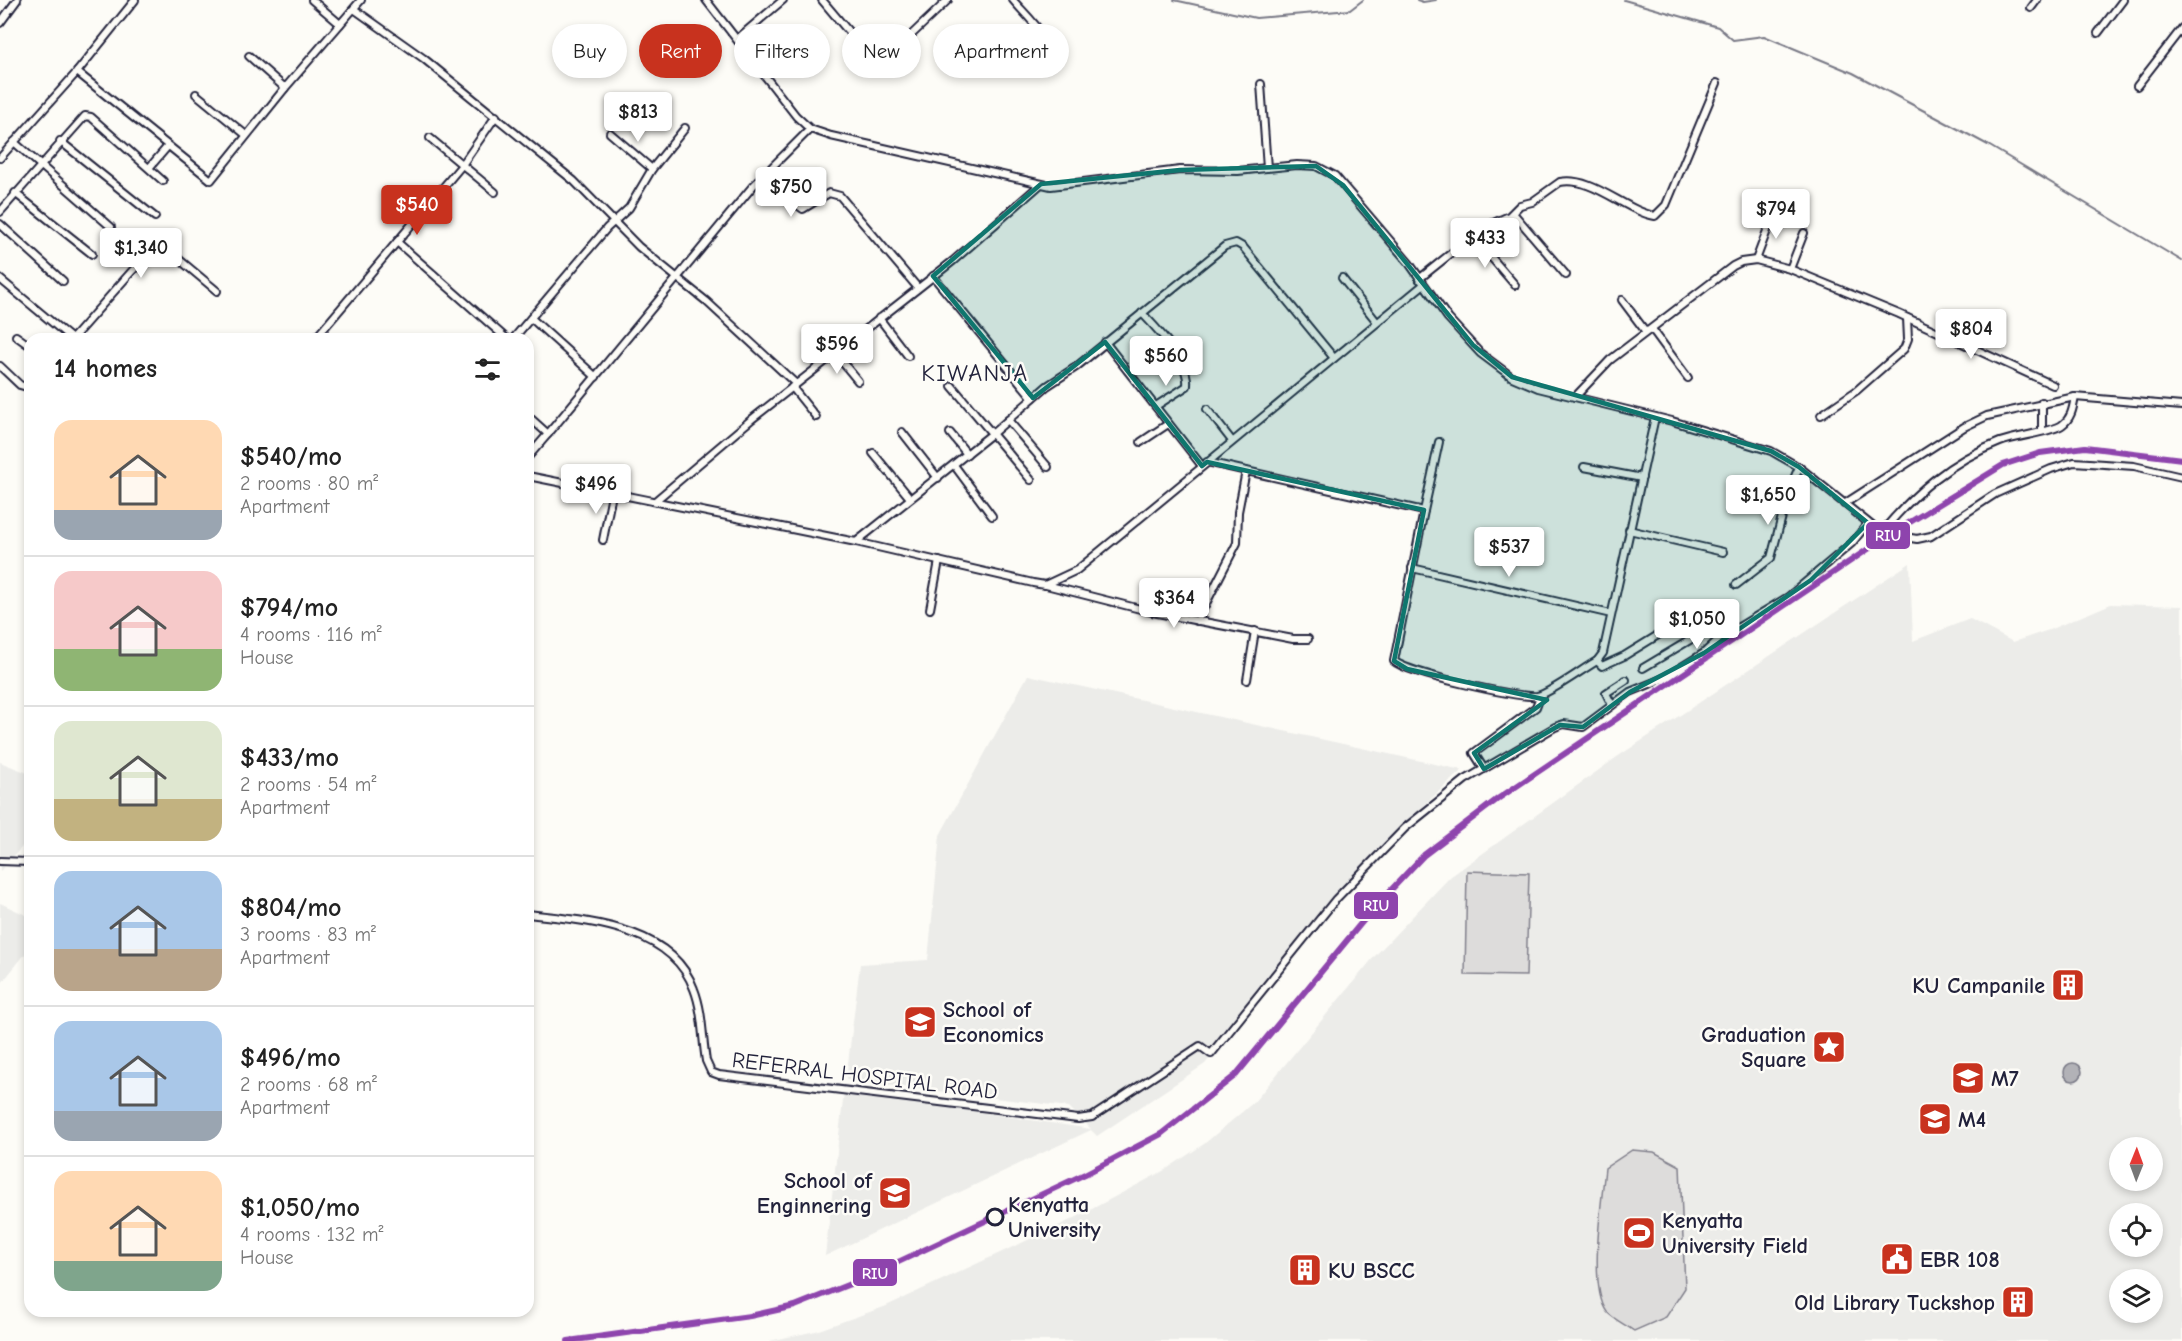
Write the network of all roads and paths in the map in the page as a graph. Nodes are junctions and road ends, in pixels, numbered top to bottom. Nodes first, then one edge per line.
1 (17, 0) edge
2 (135, 0) edge
3 (312, 0) edge
4 (361, 0) edge
5 (706, 0) edge
6 (783, 0) edge
7 (822, 0) edge
8 (948, 0) edge
9 (1013, 0) edge
10 (2037, 0) edge
11 (2123, 0) edge
12 (2031, 8) dead end
13 (354, 9) junction
14 (0, 23) edge
15 (340, 24) junction
16 (755, 24) edge
17 (1033, 24) edge
18 (2182, 28) edge
19 (2098, 33) dead end
20 (734, 35) edge
21 (249, 56) dead end
22 (77, 72) junction
23 (767, 78) edge
24 (1717, 83) dead end
25 (1261, 84) dead end
26 (2137, 86) dead end
27 (285, 88) junction
28 (196, 94) dead end
29 (496, 116) junction
30 (685, 128) dead end
31 (810, 129) junction
32 (610, 133) dead end
33 (246, 135) junction
34 (430, 138) dead end
35 (14, 141) junction
36 (60, 141) junction
37 (168, 146) junction
38 (0, 158) edge
39 (40, 165) junction
40 (462, 165) junction
41 (149, 168) junction
42 (1268, 168) junction
43 (652, 170) junction
44 (760, 178) junction
45 (163, 181) dead end
46 (1041, 184) junction
47 (495, 192) dead end
48 (15, 193) junction
49 (0, 212) edge
50 (1774, 212) dead end
51 (1513, 213) junction
52 (155, 218) dead end
53 (614, 223) junction
54 (0, 224) edge
55 (111, 227) dead end
56 (1804, 233) dead end
57 (1473, 236) junction
58 (397, 242) junction
59 (92, 254) dead end
60 (1756, 260) junction
61 (1790, 269) junction
62 (1566, 275) dead end
63 (677, 276) junction
64 (933, 276) junction
65 (1342, 278) dead end
66 (0, 279) edge
67 (63, 281) dead end
68 (1421, 282) junction
69 (1515, 285) dead end
70 (918, 288) junction
71 (217, 291) dead end
72 (1622, 300) dead end
73 (1142, 313) junction
74 (531, 318) junction
75 (879, 318) junction
76 (1907, 318) junction
77 (1377, 322) junction
78 (1649, 330) junction
79 (65, 333) edge
80 (77, 333) edge
81 (320, 333) edge
82 (500, 333) edge
83 (518, 333) edge
84 (16, 336) dead end
85 (24, 342) edge
86 (1106, 342) junction
87 (835, 353) junction
88 (908, 356) dead end
89 (1334, 358) junction
90 (0, 366) edge
91 (596, 377) junction
92 (1688, 378) dead end
93 (858, 381) dead end
94 (2054, 385) dead end
95 (24, 386) edge
96 (794, 386) junction
97 (952, 386) dead end
98 (1575, 397) junction
99 (2075, 397) junction
100 (1033, 398) junction
101 (2042, 402) junction
102 (1156, 406) junction
103 (2182, 406) edge
104 (1207, 410) dead end
105 (1821, 415) dead end
106 (816, 417) dead end
107 (1655, 417) junction
108 (1008, 420) junction
109 (534, 421) edge
110 (1168, 424) junction
111 (2042, 430) junction
112 (902, 432) dead end
113 (950, 433) dead end
114 (548, 434) junction
115 (993, 434) junction
116 (1232, 441) junction
117 (1141, 442) dead end
118 (1439, 442) dead end
119 (534, 450) edge
120 (873, 453) dead end
121 (967, 454) junction
122 (1205, 464) junction
123 (954, 465) junction
124 (1048, 467) dead end
125 (1584, 467) dead end
126 (1798, 467) junction
127 (1246, 471) junction
128 (534, 477) edge
129 (2182, 477) edge
130 (938, 478) junction
131 (1642, 478) junction
132 (1031, 480) dead end
133 (612, 494) junction
134 (910, 498) junction
135 (655, 501) junction
136 (1844, 504) junction
137 (1424, 511) junction
138 (992, 516) dead end
139 (1868, 524) junction
140 (1629, 530) junction
141 (1881, 533) junction
142 (603, 540) dead end
143 (856, 542) junction
144 (1723, 552) dead end
145 (939, 561) junction
146 (1413, 568) junction
147 (1045, 585) junction
148 (1736, 585) dead end
149 (930, 609) dead end
150 (1611, 614) junction
151 (1197, 621) junction
152 (1255, 632) junction
153 (1308, 639) dead end
154 (1597, 660) junction
155 (1643, 668) dead end
156 (1247, 680) dead end
157 (1626, 680) dead end
158 (1540, 696) junction
159 (1612, 705) junction
160 (1484, 769) junction
161 (0, 861) edge
162 (24, 862) edge
163 (534, 915) edge

1 - 14 street
2 - 22 street
3 - 15 street
4 - 13 street
5 - 20 street
6 - 16 street
7 - 8 street
9 - 17 street
10 - 12 street
11 - 19 street
13 - 15 street
13 - 29 street
15 - 27 street
18 - 26 street
21 - 27 street
22 - 35 street
22 - 37 street
23 - 31 street
24 - 51 street
25 - 42 street
27 - 33 street
28 - 33 street
29 - 40 street
29 - 53 street
30 - 43 street
31 - 44 street
31 - 46 street
32 - 43 street
33 - 37 street
34 - 40 street
35 - 38 street
35 - 39 street
36 - 39 street
36 - 41 street
36 - 52 street
37 - 41 street
39 - 48 street
39 - 55 street
40 - 47 street
40 - 58 street
41 - 45 street
42 - 46 street
42 - 68 street
43 - 53 street
44 - 63 street
44 - 70 street
46 - 64 street
48 - 49 street
48 - 59 street
50 - 60 street
51 - 57 street
51 - 62 street
53 - 63 street
53 - 74 street
54 - 67 street
56 - 61 street
57 - 68 street
57 - 69 street
58 - 81 street
58 - 82 street
60 - 61 street
60 - 78 street
61 - 76 street
63 - 91 street
63 - 96 street
64 - 70 street
64 - 100 street
65 - 77 street
66 - 79 street
68 - 77 street
68 - 98 street
70 - 75 street
71 - 80 street
72 - 78 street
73 - 86 street
73 - 89 street
73 - 102 street
74 - 83 street
74 - 91 street
75 - 87 street
75 - 88 street
76 - 94 street
76 - 105 street
77 - 89 street
78 - 92 street
78 - 98 street
84 - 85 street
86 - 100 street
86 - 102 street
87 - 93 street
87 - 96 street
89 - 116 street
90 - 95 street
91 - 114 street
96 - 106 street
96 - 135 street
97 - 115 street
98 - 107 street
99 - 101 street
99 - 103 street
99 - 111 street
100 - 108 street
101 - 111 street
101 - 136 street
102 - 110 street
104 - 116 street
107 - 126 street
107 - 131 street
108 - 115 street
108 - 124 street
109 - 114 street
110 - 117 street
110 - 122 street
111 - 141 street
112 - 130 street
113 - 121 street
114 - 119 street
115 - 121 street
115 - 132 street
116 - 122 street
118 - 137 street
120 - 134 street
121 - 123 street
122 - 127 street
122 - 147 street
123 - 130 street
123 - 138 street
125 - 131 street
126 - 136 street
126 - 148 street
127 - 137 street
127 - 151 street
128 - 133 street
129 - 141 street
130 - 134 street
131 - 140 street
133 - 135 street
133 - 142 street
134 - 143 street
135 - 143 street
136 - 139 street
137 - 146 street
139 - 141 street
139 - 159 street
140 - 144 street
140 - 150 street
143 - 145 street
145 - 147 street
145 - 149 street
146 - 150 street
146 - 158 street
147 - 151 street
150 - 154 street
151 - 152 street
152 - 153 street
152 - 156 street
154 - 155 street
154 - 158 street
157 - 159 street
158 - 160 street
159 - 160 street
160 - 163 street, REFERRAL HOSPITAL ROAD
161 - 162 street

